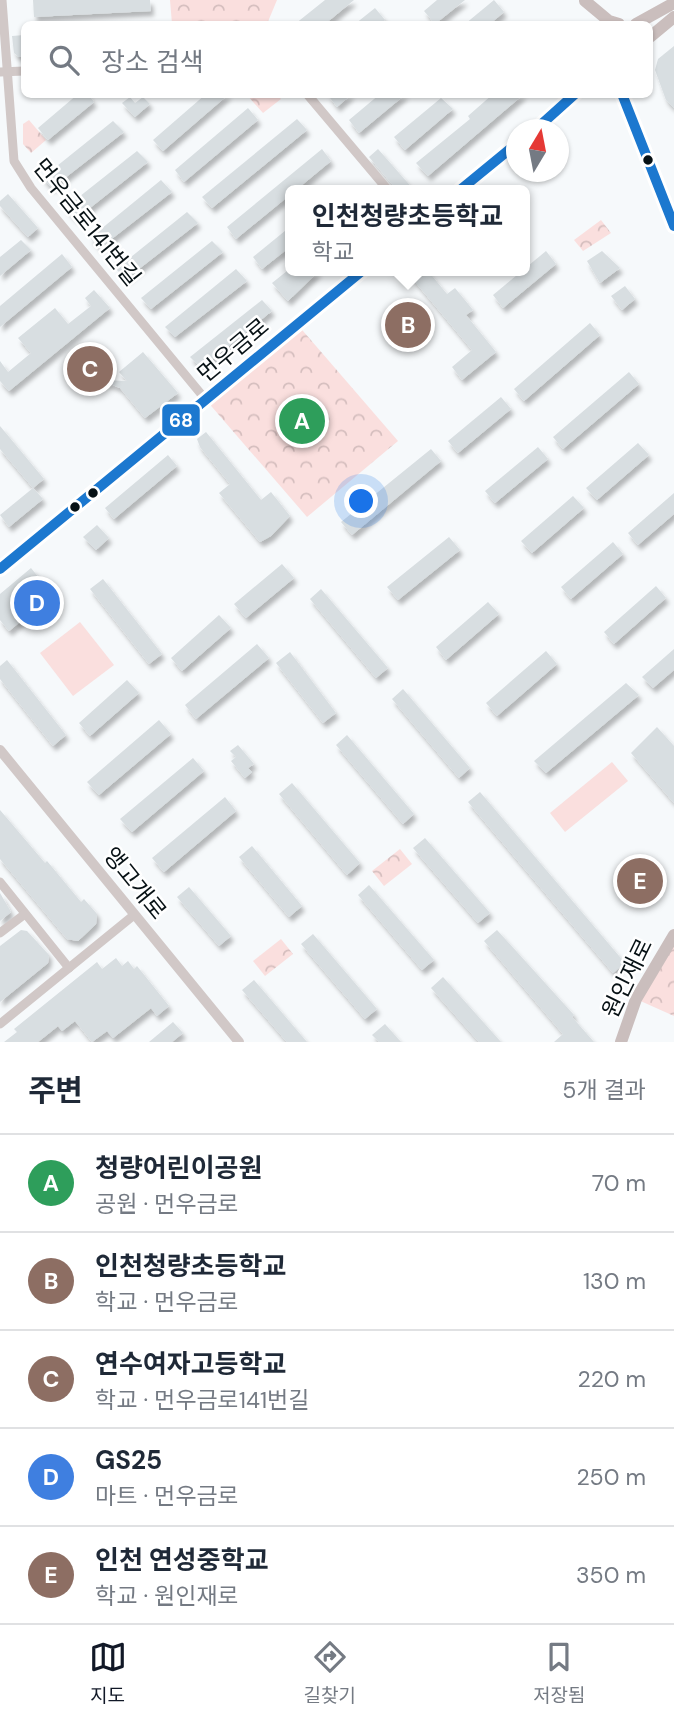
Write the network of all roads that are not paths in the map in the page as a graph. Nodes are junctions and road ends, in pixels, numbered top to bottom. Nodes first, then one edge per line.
1 (2, 0) edge
2 (584, 1) edge
3 (674, 3) edge
4 (674, 16) edge
5 (593, 21) edge
6 (609, 21) edge
7 (641, 21) edge
8 (653, 34) edge
9 (21, 71) edge
10 (3, 72) edge
11 (310, 98) edge
12 (571, 98) edge
13 (624, 98) edge
14 (547, 119) edge
15 (506, 152) edge
16 (384, 185) edge
17 (466, 185) edge
18 (674, 226) edge
19 (356, 276) edge
20 (206, 400) junction
21 (0, 569) edge
22 (0, 750) edge
23 (0, 882) edge
24 (25, 914) junction
25 (134, 915) junction
26 (0, 933) edge
27 (674, 935) edge
28 (69, 968) junction
29 (0, 1024) edge
30 (239, 1042) edge
31 (621, 1042) edge

1 - 10 street, 먼우금로141번길
2 - 5 main road
2 - 6 main road
3 - 7 main road
4 - 8 main road
9 - 10 street
10 - 20 street, 먼우금로141번길
11 - 16 street
12 - 14 main road
13 - 18 main road
15 - 17 main road
19 - 20 main road, 먼우금로
20 - 21 main road, 먼우금로
22 - 25 street, 앵고개로
23 - 24 street
24 - 26 street
24 - 28 street
25 - 28 street
25 - 30 street, 앵고개로
27 - 31 main road, 원인재로
28 - 29 street

